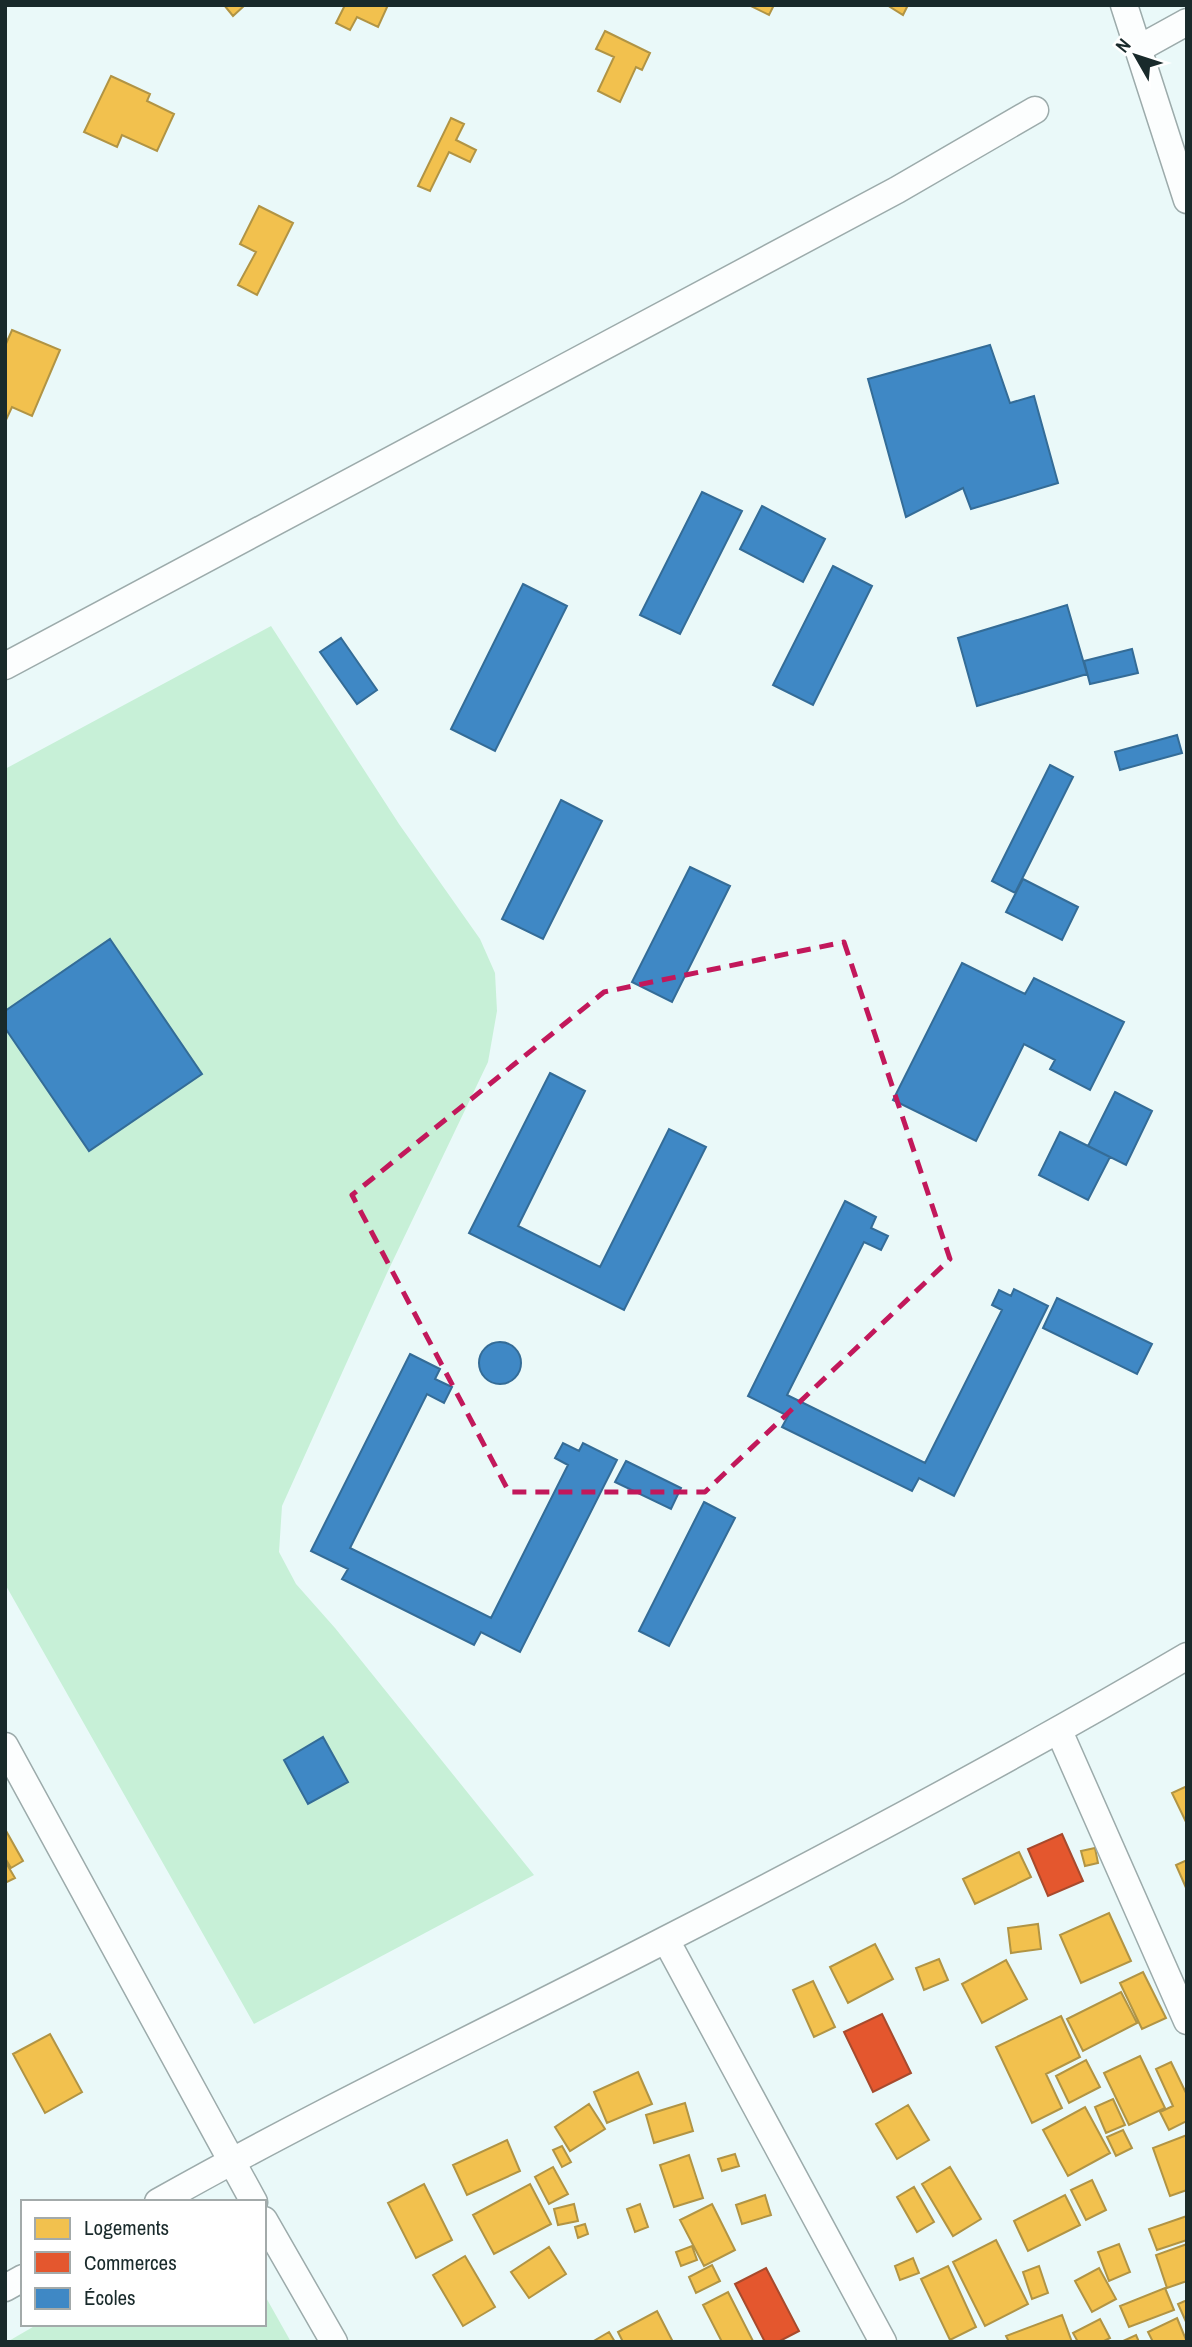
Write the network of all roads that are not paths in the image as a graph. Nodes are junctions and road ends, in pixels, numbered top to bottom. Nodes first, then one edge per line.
1 (1124, 5) edge
2 (1187, 22) edge
3 (1138, 49) junction
4 (1035, 110) dead end
5 (1187, 200) edge
6 (5, 666) edge
7 (1187, 1656) edge
8 (1059, 1731) junction
9 (5, 1746) edge
10 (666, 1940) junction
11 (1187, 2021) edge
12 (230, 2161) junction
13 (162, 2200) edge
14 (253, 2200) edge
15 (266, 2223) edge
16 (21, 2279) edge
17 (5, 2288) edge
18 (334, 2342) edge
19 (883, 2342) edge

1 - 3 street
2 - 3 street
3 - 5 street
4 - 6 street
7 - 8 street
8 - 10 street
8 - 11 street
9 - 12 street
10 - 12 street
10 - 19 street
12 - 13 street
12 - 14 street
15 - 18 street
16 - 17 street

